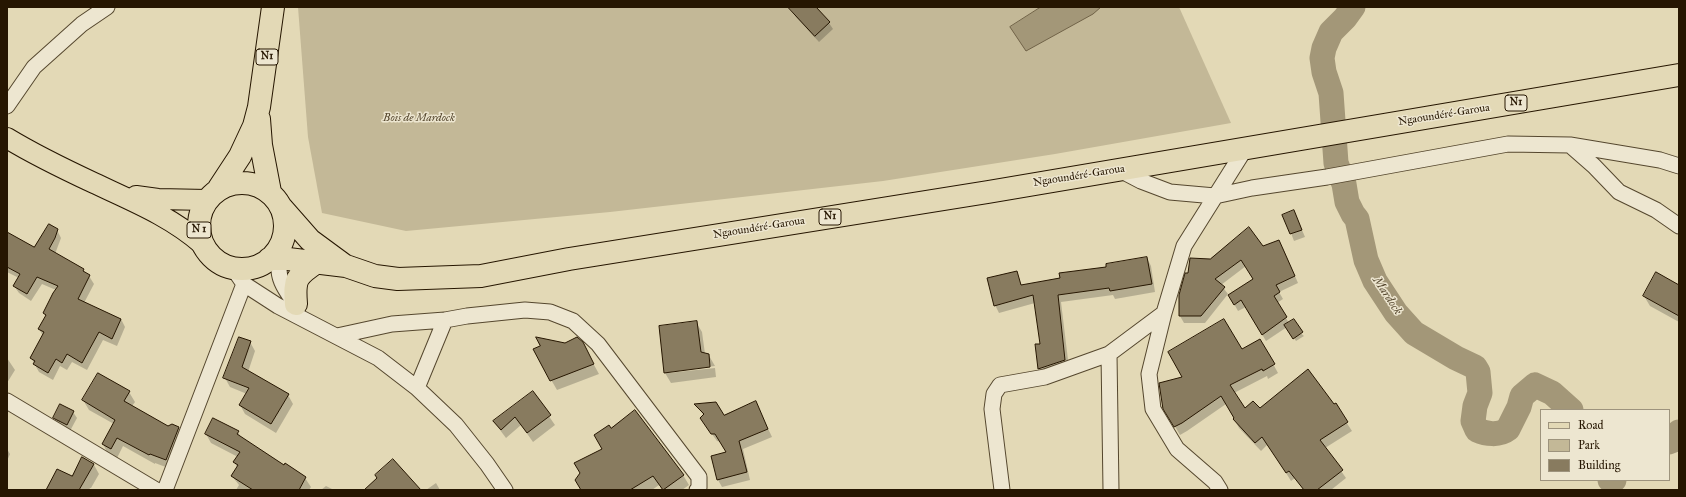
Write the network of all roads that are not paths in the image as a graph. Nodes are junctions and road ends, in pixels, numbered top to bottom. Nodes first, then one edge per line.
1 (107, 7) edge
2 (273, 7) edge
3 (1679, 75) edge
4 (7, 106) edge
5 (260, 107) junction
6 (7, 138) edge
7 (1570, 145) junction
8 (1245, 148) junction
9 (1679, 166) edge
10 (1120, 170) junction
11 (116, 193) junction
12 (213, 194) junction
13 (1215, 196) junction
14 (276, 199) junction
15 (1679, 226) edge
16 (202, 244) junction
17 (274, 260) junction
18 (317, 262) junction
19 (346, 266) junction
20 (239, 276) junction
21 (296, 304) junction
22 (1164, 313) junction
23 (445, 320) junction
24 (309, 321) junction
25 (337, 336) junction
26 (1109, 354) junction
27 (416, 388) junction
28 (7, 401) edge
29 (156, 490) edge
30 (165, 490) edge
31 (505, 490) edge
32 (697, 490) edge
33 (1002, 490) edge
34 (1111, 490) edge
35 (1220, 490) edge

1 - 4 street
2 - 5 highway, N1
3 - 8 highway, Ngaoundéré-Garoua / N1
5 - 12 highway, N1
5 - 14 highway, N1
6 - 11 main road
7 - 9 street
7 - 13 street
7 - 15 street
8 - 10 highway, Ngaoundéré-Garoua / N1
8 - 13 street
10 - 13 street
10 - 19 highway, Ngaoundéré-Garoua / N1
11 - 12 main road
11 - 16 main road
12 - 14 highway
12 - 16 highway, N 1
13 - 22 street
14 - 17 highway, N 1
14 - 19 highway, Ngaoundéré-Garoua / N1
16 - 20 highway, N 1
17 - 18 highway, Ngaoundéré-Garoua / N1
17 - 20 highway, N 1
17 - 21 street
18 - 19 highway, Ngaoundéré-Garoua / N1
18 - 21 highway
20 - 24 street
20 - 30 street
21 - 24 street
22 - 26 street
22 - 35 street
23 - 25 street
23 - 27 street
23 - 32 street
24 - 25 street
25 - 27 street
26 - 33 street
26 - 34 street
27 - 31 street
28 - 29 street

